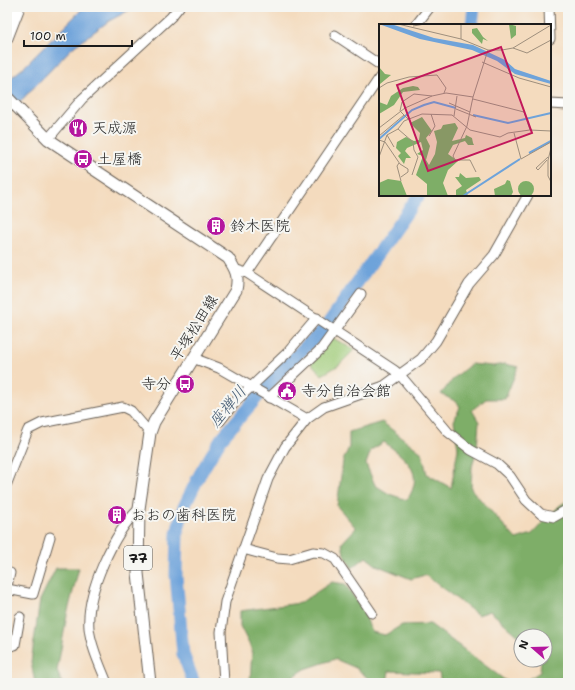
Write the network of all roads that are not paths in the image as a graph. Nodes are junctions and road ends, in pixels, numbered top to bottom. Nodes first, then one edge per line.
1 (19, 7) edge
2 (178, 7) edge
3 (430, 7) edge
4 (549, 7) edge
5 (417, 24) edge
6 (550, 24) edge
7 (335, 35) dead end
8 (7, 38) edge
9 (379, 64) edge
10 (379, 78) edge
11 (7, 97) edge
12 (551, 104) edge
13 (568, 106) edge
14 (48, 139) junction
15 (527, 196) edge
16 (242, 272) junction
17 (361, 294) dead end
18 (317, 318) junction
19 (334, 330) junction
20 (193, 358) junction
21 (400, 375) junction
22 (251, 387) junction
23 (269, 398) junction
24 (307, 419) junction
25 (220, 421) dead end
26 (150, 433) junction
27 (7, 483) edge
28 (139, 509) junction
29 (568, 509) edge
30 (50, 537) dead end
31 (243, 549) junction
32 (10, 574) dead end
33 (7, 587) edge
34 (372, 613) dead end
35 (20, 617) dead end
36 (7, 647) edge
37 (107, 683) edge
38 (150, 683) edge
39 (224, 683) edge

1 - 8 main road
2 - 14 street
3 - 5 street
4 - 6 street
7 - 9 street
10 - 16 street
11 - 14 main road
12 - 13 street
14 - 16 main road
15 - 21 street
16 - 18 street
16 - 20 main road, 平塚松田線 / 77
17 - 19 street
18 - 19 street
18 - 22 street
19 - 21 street
19 - 23 street
20 - 22 street
20 - 26 main road, 平塚松田線 / 77
21 - 24 street
21 - 29 street
22 - 23 street
22 - 25 street
23 - 24 street
24 - 31 street
26 - 27 street
26 - 28 main road, 平塚松田線 / 77
28 - 37 street
28 - 38 main road, 平塚松田線 / 77
30 - 33 street
31 - 34 street
31 - 39 street
32 - 33 street
35 - 36 street

